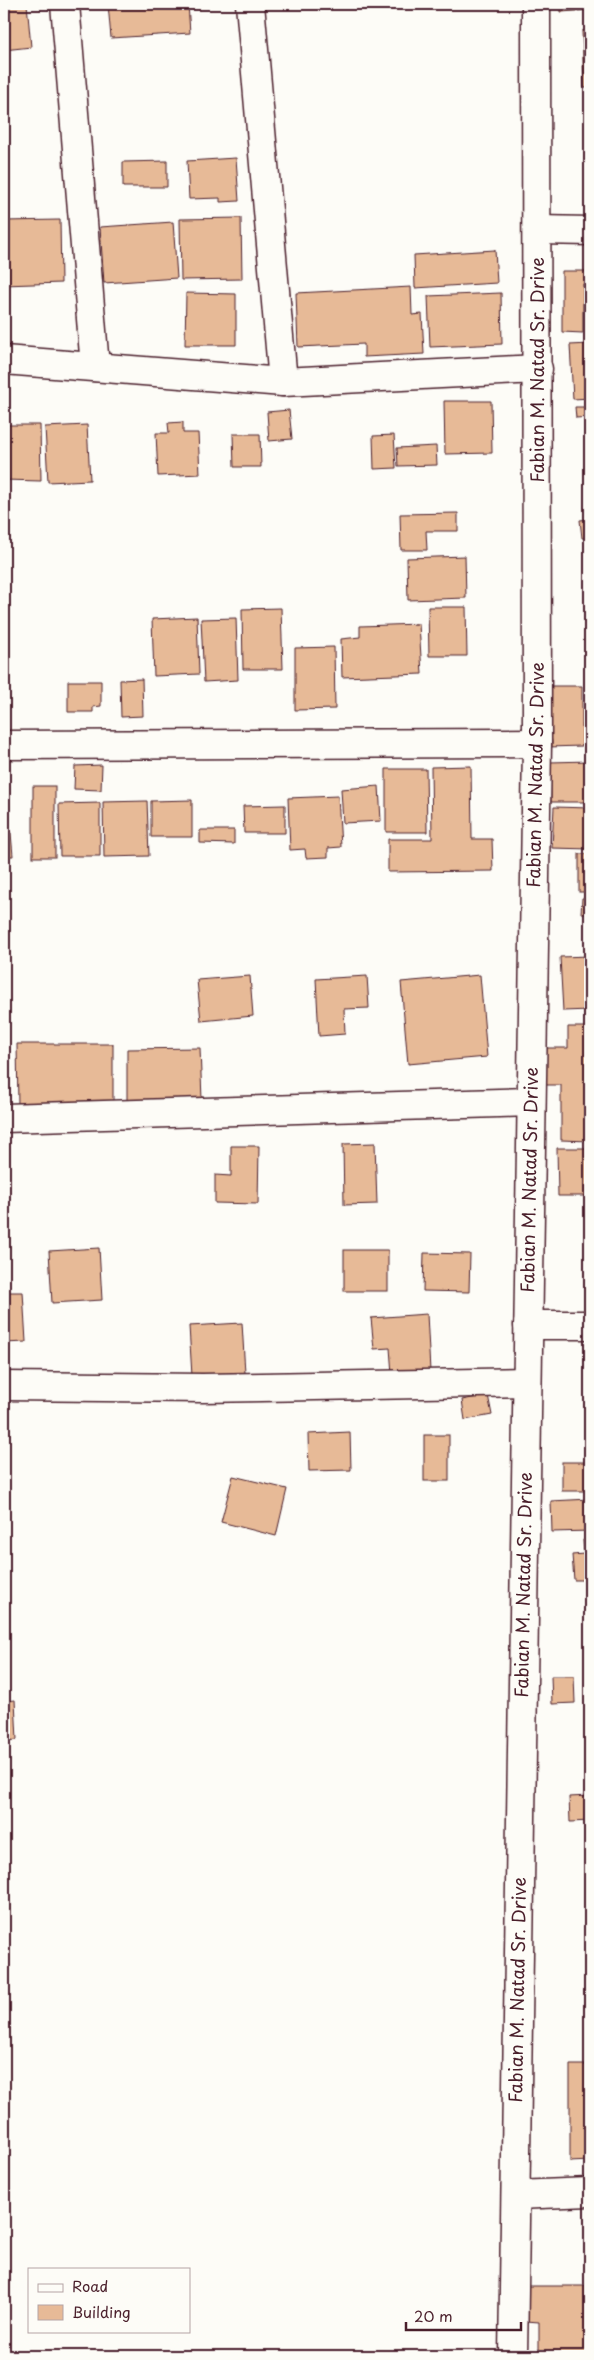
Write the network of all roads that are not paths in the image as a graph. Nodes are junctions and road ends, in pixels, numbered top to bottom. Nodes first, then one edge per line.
1 (65, 4) edge
2 (250, 4) edge
3 (536, 4) edge
4 (538, 230) junction
5 (590, 231) edge
6 (4, 360) edge
7 (95, 367) junction
8 (538, 368) junction
9 (283, 382) junction
10 (537, 743) junction
11 (4, 745) edge
12 (532, 1102) junction
13 (4, 1118) edge
14 (528, 1325) junction
15 (590, 1325) edge
16 (527, 1382) junction
17 (4, 1386) edge
18 (590, 2192) edge
19 (516, 2195) junction
20 (513, 2356) edge

1 - 7 street
2 - 9 street
3 - 4 street, Fabian M. Natad Sr. Drive
4 - 5 street
4 - 8 street, Fabian M. Natad Sr. Drive
6 - 7 street
7 - 9 street
8 - 9 street
8 - 10 street, Fabian M. Natad Sr. Drive
10 - 11 street
10 - 12 street, Fabian M. Natad Sr. Drive
12 - 13 street
12 - 14 street, Fabian M. Natad Sr. Drive
14 - 15 street
14 - 16 street, Fabian M. Natad Sr. Drive
16 - 17 street
16 - 19 street, Fabian M. Natad Sr. Drive
18 - 19 street
19 - 20 street, Fabian M. Natad Sr. Drive

